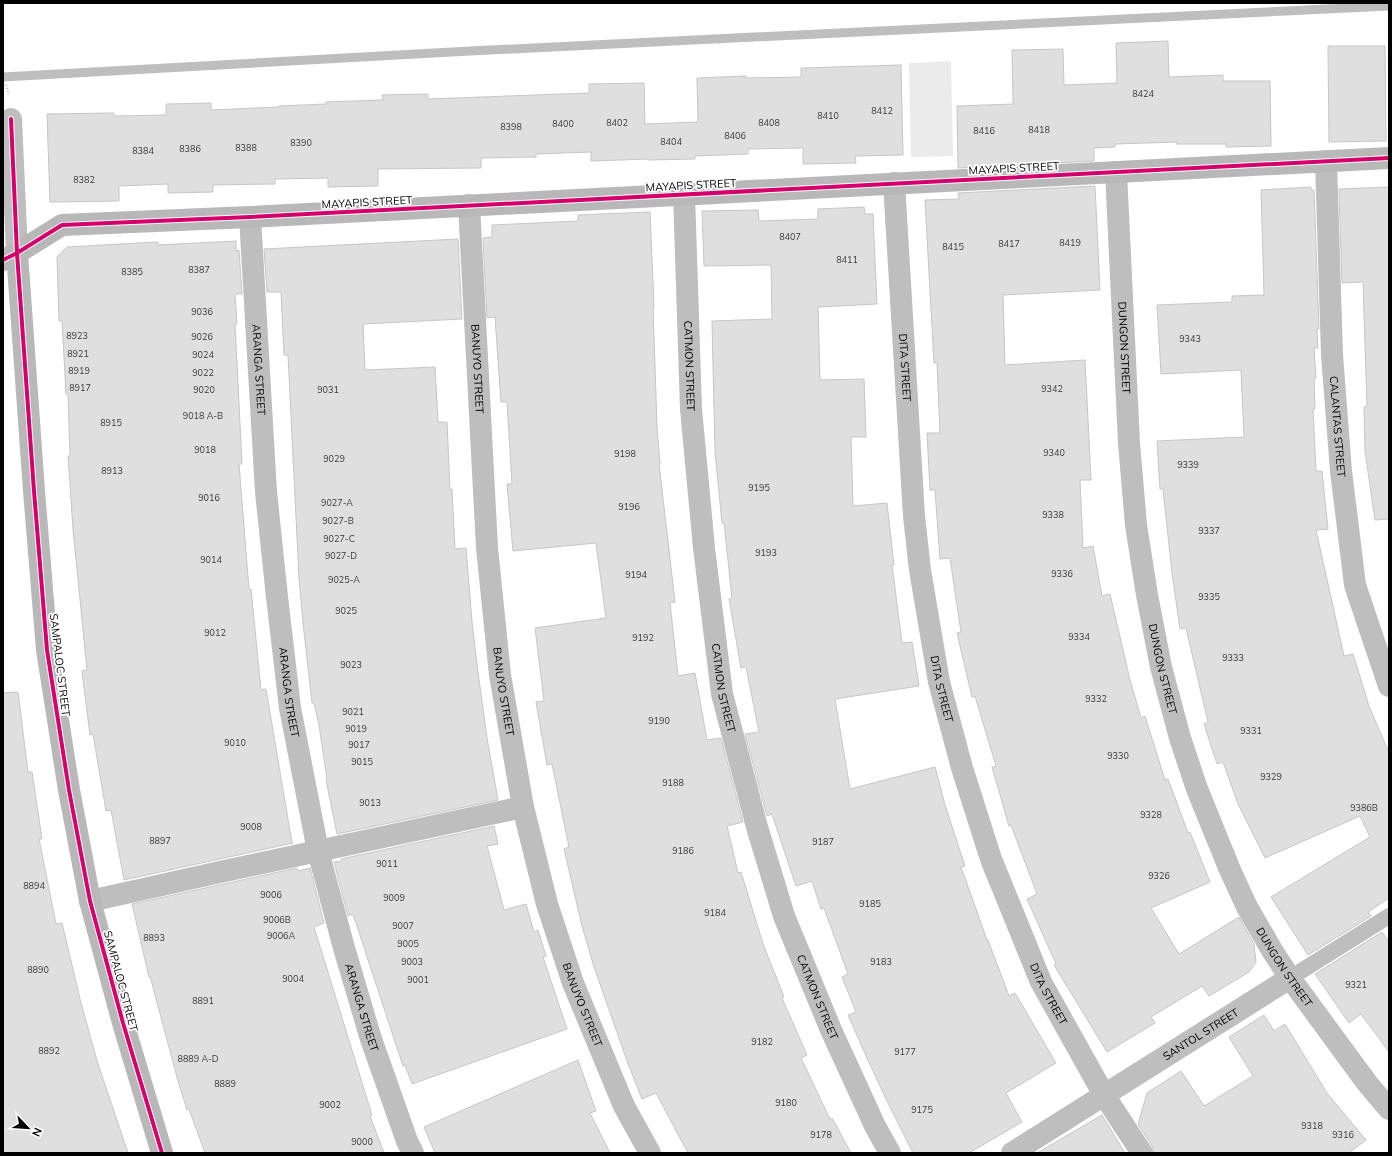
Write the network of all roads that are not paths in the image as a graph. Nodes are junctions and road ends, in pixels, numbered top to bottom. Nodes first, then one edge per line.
1 (11, 119) dead end
2 (1389, 158) edge
3 (1326, 161) junction
4 (1116, 172) junction
5 (894, 183) junction
6 (684, 194) junction
7 (468, 205) junction
8 (250, 217) junction
9 (10, 257) edge
10 (1389, 686) edge
11 (523, 807) junction
12 (318, 851) junction
13 (90, 902) junction
14 (1389, 916) edge
15 (1290, 978) junction
16 (1104, 1096) junction
17 (1389, 1109) edge
18 (162, 1153) edge
19 (413, 1153) edge
20 (650, 1153) edge
21 (890, 1153) edge
22 (1012, 1153) edge
23 (1142, 1153) edge

1 - 9 street, SAMPALOC STREET
2 - 3 street, MAYAPIS STREET
3 - 4 street, MAYAPIS STREET
3 - 10 street, CALANTAS STREET
4 - 5 street, MAYAPIS STREET
4 - 15 street, DUNGON STREET
5 - 6 street, MAYAPIS STREET
5 - 16 street, DITA STREET
6 - 7 street, MAYAPIS STREET
6 - 21 street, CATMON STREET
7 - 8 street, MAYAPIS STREET
7 - 11 street, BANUYO STREET
8 - 9 street, MAYAPIS STREET
8 - 12 street, ARANGA STREET
9 - 13 street, SAMPALOC STREET
11 - 12 street
11 - 20 street, BANUYO STREET
12 - 13 street
12 - 19 street, ARANGA STREET
13 - 18 street, SAMPALOC STREET
14 - 15 lane, SANTOL STREET
15 - 16 street, SANTOL STREET
15 - 17 street, DUNGON STREET
16 - 22 street, SANTOL STREET
16 - 23 street, DITA STREET

